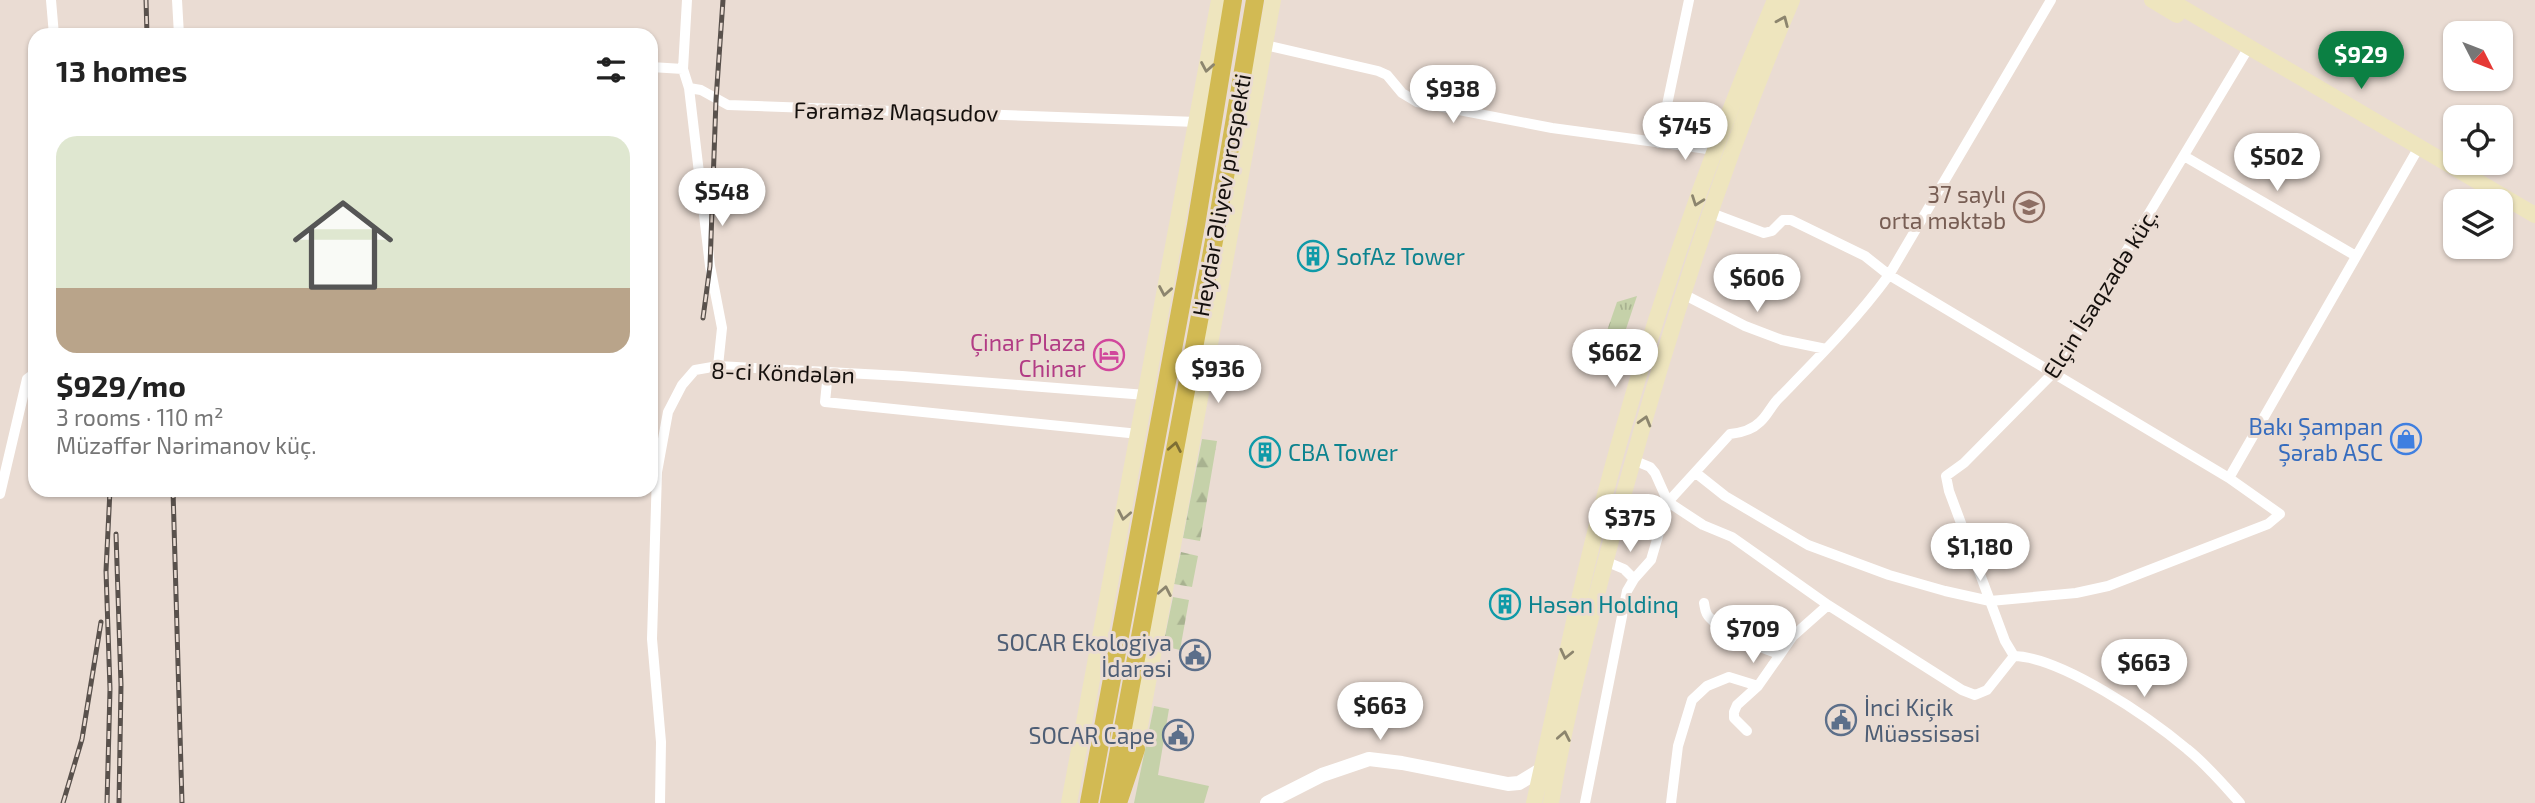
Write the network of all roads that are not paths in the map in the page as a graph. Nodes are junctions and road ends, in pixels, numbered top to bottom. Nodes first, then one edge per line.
1 (51, 0) edge
2 (177, 0) edge
3 (687, 0) edge
4 (1219, 0) edge
5 (1233, 0) edge
6 (1255, 0) edge
7 (1273, 0) edge
8 (1689, 0) edge
9 (1775, 0) edge
10 (1793, 0) edge
11 (2051, 0) edge
12 (2152, 0) edge
13 (2169, 0) edge
14 (53, 28) edge
15 (179, 28) edge
16 (1265, 45) junction
17 (1762, 50) junction
18 (2247, 51) junction
19 (658, 67) edge
20 (683, 69) junction
21 (689, 88) junction
22 (1197, 122) junction
23 (1659, 142) junction
24 (1715, 150) junction
25 (2417, 151) junction
26 (2183, 156) junction
27 (2476, 189) edge
28 (2513, 212) edge
29 (1711, 213) junction
30 (2535, 215) edge
31 (2535, 225) edge
32 (2356, 256) junction
33 (1889, 275) junction
34 (1683, 294) junction
35 (1826, 349) junction
36 (718, 366) junction
37 (828, 372) junction
38 (2053, 373) junction
39 (28, 378) edge
40 (1146, 395) junction
41 (1139, 434) junction
42 (1633, 460) junction
43 (658, 464) edge
44 (1696, 473) junction
45 (2229, 478) junction
46 (0, 494) edge
47 (656, 497) edge
48 (1668, 502) junction
49 (1605, 561) junction
50 (1634, 579) junction
51 (1990, 601) junction
52 (1704, 603) dead end
53 (1828, 605) junction
54 (1779, 654) junction
55 (2014, 656) junction
56 (1758, 686) junction
57 (1564, 700) junction
58 (1747, 731) dead end
59 (1136, 749) junction
60 (1098, 752) junction
61 (1542, 769) junction
62 (1508, 784) junction
63 (660, 803) edge
64 (1069, 803) edge
65 (1083, 803) edge
66 (1089, 803) edge
67 (1109, 803) edge
68 (1118, 803) edge
69 (1126, 803) edge
70 (1267, 803) edge
71 (1532, 803) edge
72 (1551, 803) edge
73 (1585, 803) edge
74 (1671, 803) edge
75 (2240, 803) edge

1 - 14 street
2 - 15 street
3 - 20 street
4 -> 22 main road
5 - 60 highway, Heydər Əliyev prospekti
67 -> 6 highway, Heydər Əliyev prospekti
7 - 16 main road
8 - 23 street
9 - 17 main road
17 -> 10 main road
11 - 33 street
12 - 18 main road
13 - 18 main road
16 - 23 street
59 -> 16 main road
17 - 24 main road
17 - 29 main road
18 - 25 main road
18 - 26 street, Elçin İsaqzadə küç.
19 - 20 street
20 - 21 street
21 - 22 street, Fəraməz Maqsudov
21 - 36 street
22 -> 40 main road
23 - 24 street
24 -> 57 main road
25 - 27 main road
25 - 30 main road
25 - 32 street
26 - 32 street
26 - 38 street, Elçin İsaqzadə küç.
28 - 31 main road
29 - 33 street
29 - 34 main road
32 - 45 street
33 - 35 street
33 - 38 street
34 - 35 street
42 -> 34 main road
35 - 44 street
36 - 37 street, 8-ci Köndələn
36 - 43 street, 8-ci Köndələn
37 - 40 street, 8-ci Köndələn
37 - 41 street
38 - 45 street
38 - 51 street, Elçin İsaqzadə küç.
39 - 46 street
40 - 41 main road
41 -> 64 main road
42 - 48 street
42 - 49 main road
44 - 48 street
44 - 51 street
45 - 51 street
47 - 63 street, 8-ci Köndələn
48 - 50 street
48 - 53 street
49 - 50 street
49 - 57 main road
50 - 73 street
51 - 55 street, Elçin İsaqzadə küç.
52 - 54 street
53 - 54 street
53 - 55 street
54 - 56 street
55 - 75 street
56 - 58 street
56 - 74 street
57 - 61 main road
72 -> 57 main road
59 - 68 highway
59 - 69 main road
60 - 65 highway
60 - 66 highway, Heydər Əliyev prospekti
61 - 62 street
61 - 71 main road
62 - 70 street
62 - 71 street

